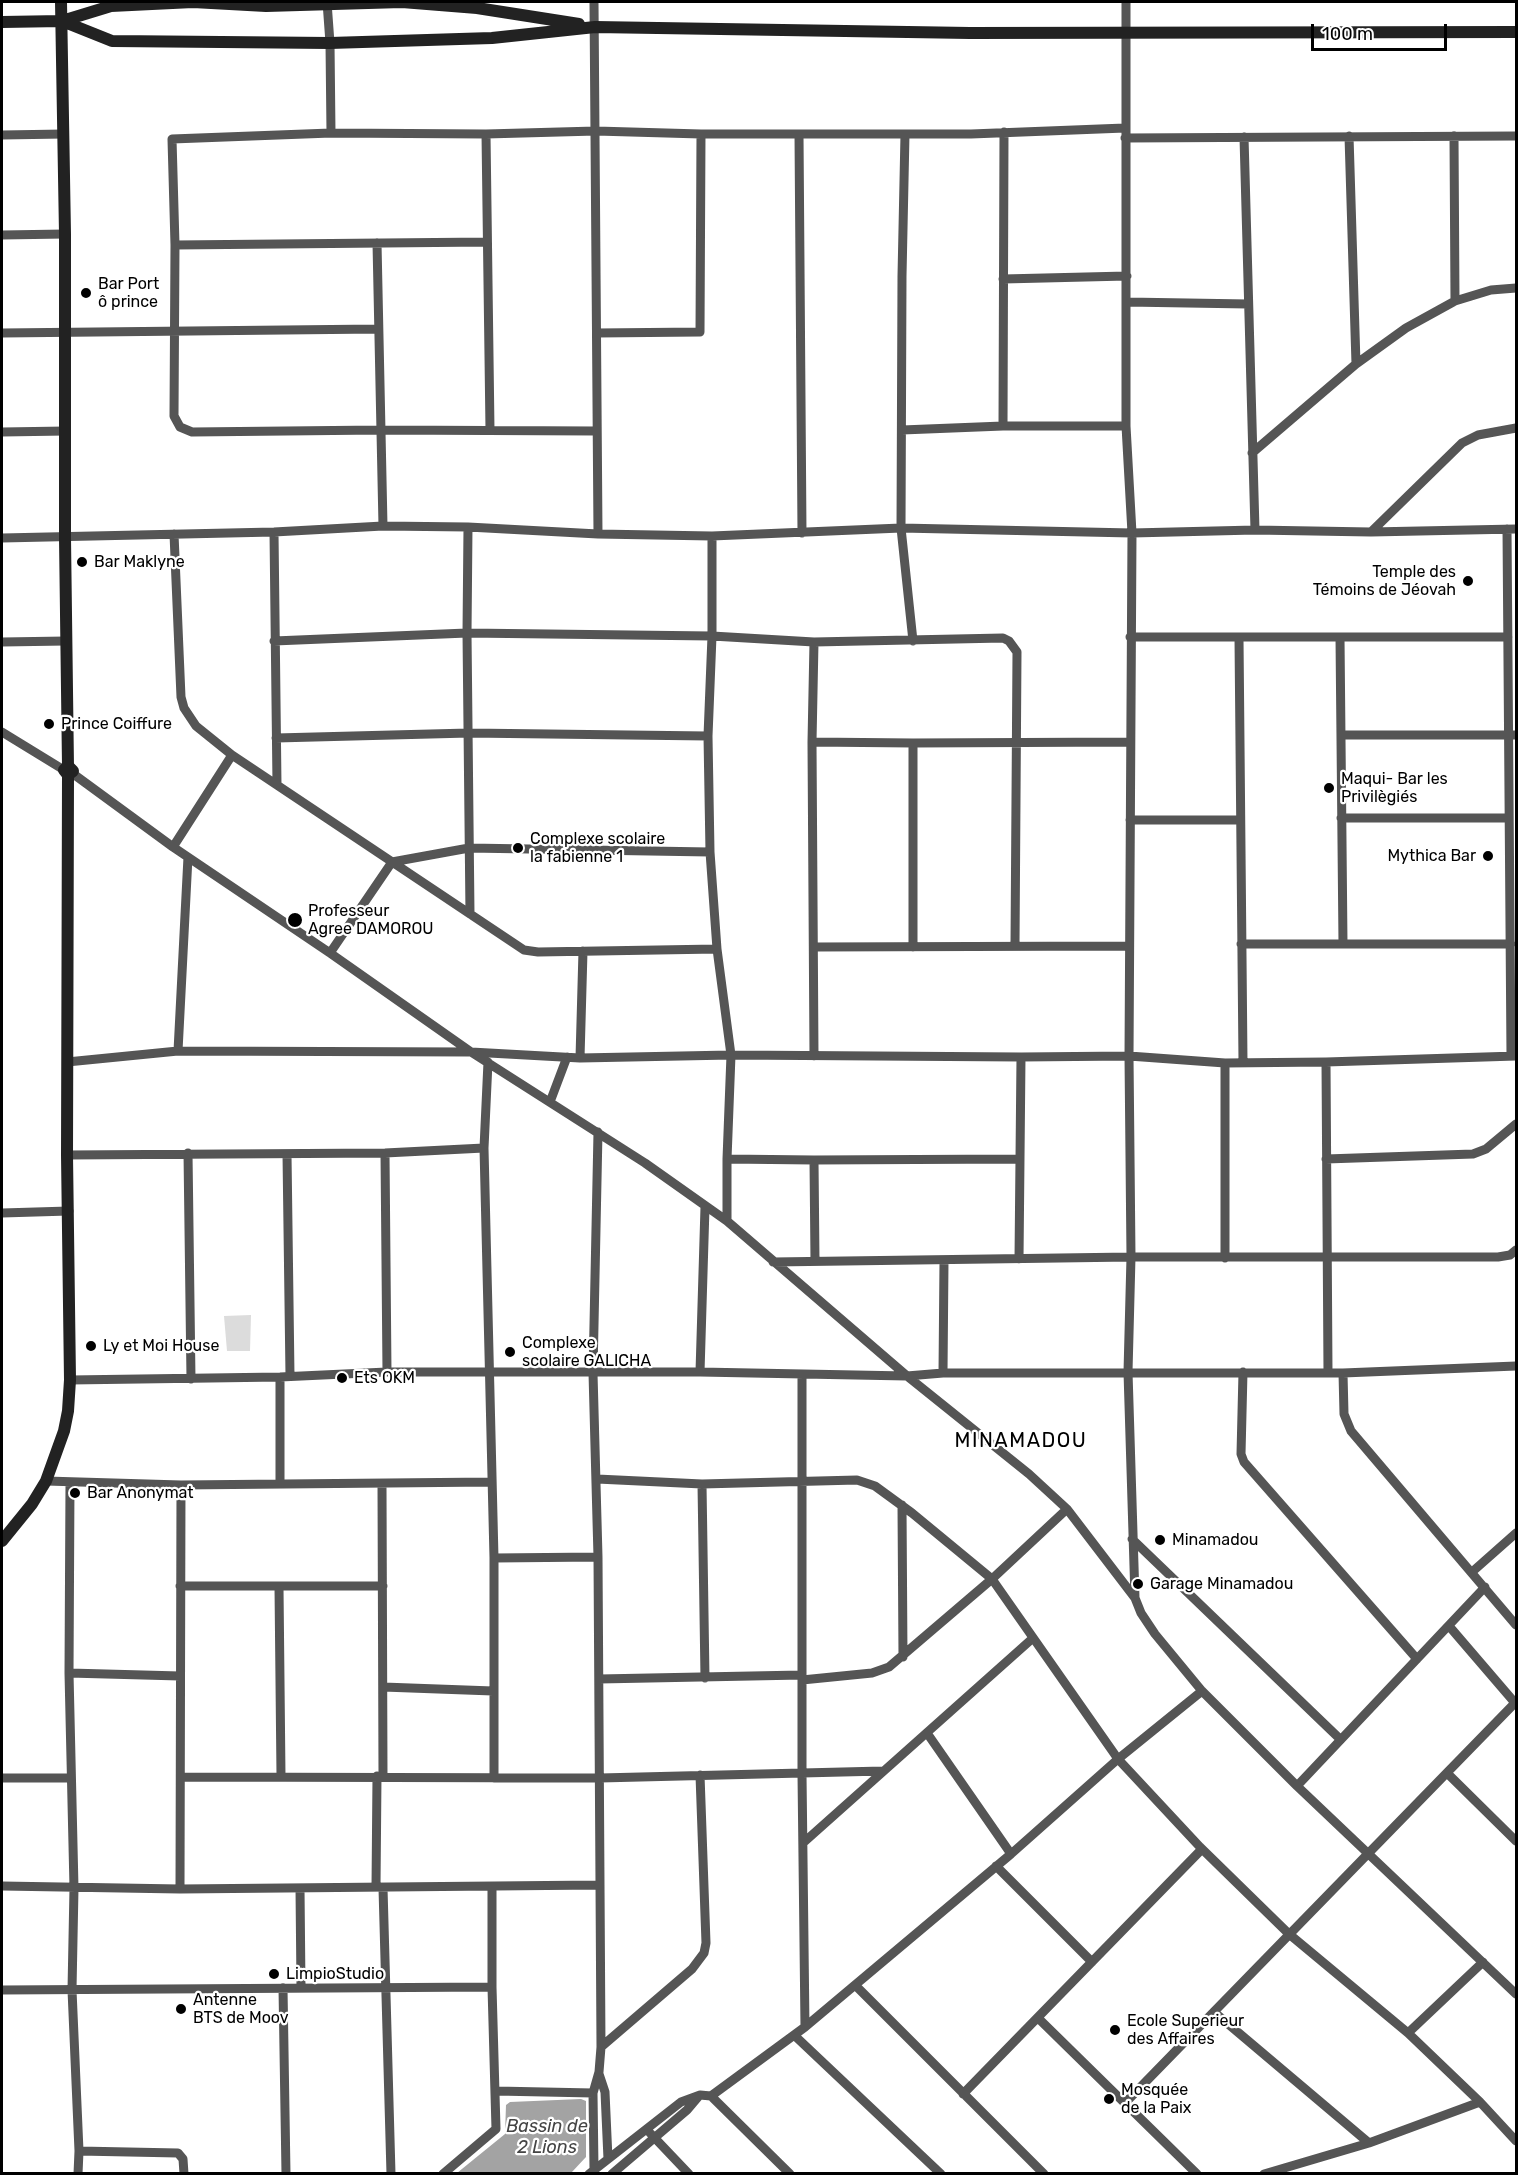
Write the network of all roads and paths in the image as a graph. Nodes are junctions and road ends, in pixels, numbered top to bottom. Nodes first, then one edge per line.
1 (61, 2) edge
2 (327, 2) edge
3 (594, 2) edge
4 (1126, 2) edge
5 (62, 21) junction
6 (2, 22) edge
7 (595, 27) junction
8 (1516, 32) edge
9 (1125, 33) junction
10 (330, 43) junction
11 (596, 131) junction
12 (1004, 132) junction
13 (331, 133) junction
14 (1125, 133) junction
15 (64, 134) junction
16 (486, 134) junction
17 (701, 134) junction
18 (800, 134) junction
19 (905, 134) junction
20 (2, 135) edge
21 (1349, 136) junction
22 (1454, 136) junction
23 (1516, 136) edge
24 (1244, 137) junction
25 (65, 234) junction
26 (2, 235) edge
27 (487, 242) junction
28 (377, 243) junction
29 (175, 245) junction
30 (1127, 276) junction
31 (1003, 279) junction
32 (1516, 288) edge
33 (1455, 301) junction
34 (1127, 302) junction
35 (1248, 304) junction
36 (378, 329) junction
37 (66, 331) junction
38 (175, 332) junction
39 (2, 333) edge
40 (597, 333) junction
41 (1356, 364) junction
42 (1003, 426) junction
43 (1126, 426) junction
44 (1516, 428) edge
45 (380, 430) junction
46 (490, 430) junction
47 (902, 430) junction
48 (66, 431) junction
49 (596, 431) junction
50 (2, 432) edge
51 (1252, 453) junction
52 (383, 526) junction
53 (468, 527) junction
54 (901, 528) junction
55 (1512, 529) edge
56 (1255, 530) junction
57 (274, 532) junction
58 (1371, 532) junction
59 (802, 533) junction
60 (1132, 533) junction
61 (174, 534) junction
62 (598, 534) junction
63 (712, 536) junction
64 (2, 538) edge
65 (64, 538) junction
66 (467, 633) junction
67 (712, 636) junction
68 (1130, 637) junction
69 (1340, 637) junction
70 (1508, 637) junction
71 (1239, 638) junction
72 (66, 641) junction
73 (274, 641) junction
74 (913, 641) junction
75 (2, 642) edge
76 (814, 642) junction
77 (2, 732) edge
78 (469, 733) junction
79 (1341, 735) junction
80 (1513, 735) edge
81 (708, 736) junction
82 (276, 738) junction
83 (812, 742) junction
84 (1130, 742) junction
85 (913, 743) junction
86 (1018, 743) junction
87 (232, 755) junction
88 (68, 771) junction
89 (277, 785) junction
90 (1341, 818) junction
91 (1509, 818) junction
92 (1131, 820) junction
93 (1240, 820) junction
94 (173, 847) junction
95 (469, 848) junction
96 (710, 852) junction
97 (188, 857) junction
98 (392, 862) junction
99 (470, 914) junction
100 (1241, 944) junction
101 (1343, 944) junction
102 (1511, 944) junction
103 (1015, 945) junction
104 (1129, 946) junction
105 (815, 947) junction
106 (913, 947) junction
107 (717, 949) junction
108 (583, 951) junction
109 (330, 953) junction
110 (178, 1051) junction
111 (471, 1052) junction
112 (731, 1055) junction
113 (814, 1056) junction
114 (1129, 1056) junction
115 (1514, 1056) edge
116 (567, 1057) junction
117 (1021, 1057) junction
118 (580, 1058) junction
119 (67, 1062) junction
120 (488, 1062) junction
121 (1243, 1062) junction
122 (1326, 1062) junction
123 (1226, 1063) junction
124 (550, 1102) junction
125 (1516, 1124) edge
126 (598, 1132) junction
127 (484, 1148) junction
128 (188, 1153) junction
129 (385, 1153) junction
130 (287, 1154) junction
131 (67, 1155) junction
132 (727, 1159) junction
133 (1018, 1159) junction
134 (1326, 1159) junction
135 (814, 1160) junction
136 (705, 1207) junction
137 (69, 1211) junction
138 (2, 1213) edge
139 (727, 1221) junction
140 (1516, 1250) edge
141 (1131, 1257) junction
142 (1225, 1258) junction
143 (1328, 1258) junction
144 (1019, 1259) junction
145 (815, 1261) junction
146 (944, 1261) junction
147 (773, 1262) junction
148 (1516, 1366) edge
149 (490, 1371) junction
150 (387, 1372) junction
151 (700, 1372) junction
152 (1128, 1372) junction
153 (1243, 1372) junction
154 (1328, 1372) junction
155 (1343, 1372) junction
156 (593, 1373) junction
157 (943, 1373) junction
158 (802, 1374) junction
159 (285, 1376) junction
160 (907, 1376) junction
161 (191, 1378) junction
162 (70, 1380) junction
163 (597, 1479) junction
164 (45, 1480) junction
165 (803, 1480) junction
166 (491, 1482) junction
167 (70, 1483) junction
168 (280, 1484) junction
169 (382, 1484) junction
170 (702, 1484) junction
171 (181, 1485) junction
172 (902, 1505) junction
173 (1067, 1509) junction
174 (1516, 1533) edge
175 (1132, 1539) junction
176 (2, 1541) edge
177 (598, 1557) junction
178 (494, 1558) junction
179 (1472, 1572) junction
180 (992, 1579) junction
181 (180, 1586) junction
182 (383, 1586) junction
183 (279, 1587) junction
184 (1485, 1587) junction
185 (1134, 1598) junction
186 (1516, 1625) edge
187 (1449, 1626) junction
188 (1033, 1638) junction
189 (903, 1657) junction
190 (1417, 1659) junction
191 (69, 1672) junction
192 (180, 1676) junction
193 (705, 1678) junction
194 (802, 1678) junction
195 (599, 1679) junction
196 (383, 1687) junction
197 (493, 1690) junction
198 (1202, 1691) junction
199 (1516, 1704) edge
200 (927, 1732) junction
201 (1340, 1738) junction
202 (1118, 1759) junction
203 (884, 1771) junction
204 (1447, 1773) junction
205 (802, 1774) junction
206 (700, 1775) junction
207 (281, 1776) junction
208 (380, 1776) junction
209 (181, 1777) junction
210 (2, 1778) edge
211 (71, 1778) junction
212 (494, 1778) junction
213 (600, 1778) junction
214 (1297, 1786) junction
215 (1516, 1841) edge
216 (803, 1843) junction
217 (1202, 1849) junction
218 (1011, 1854) junction
219 (1369, 1854) junction
220 (996, 1866) junction
221 (599, 1885) junction
222 (2, 1886) edge
223 (379, 1887) junction
224 (492, 1887) junction
225 (74, 1888) junction
226 (300, 1888) junction
227 (180, 1889) junction
228 (1289, 1934) junction
229 (1092, 1962) junction
230 (1483, 1962) junction
231 (855, 1985) junction
232 (301, 1987) junction
233 (386, 1987) junction
234 (283, 1988) junction
235 (492, 1988) junction
236 (2, 1990) edge
237 (72, 1990) junction
238 (1516, 1994) edge
239 (1214, 2012) junction
240 (1038, 2018) junction
241 (805, 2027) junction
242 (1408, 2033) junction
243 (794, 2035) junction
244 (601, 2047) junction
245 (599, 2072) junction
246 (496, 2091) junction
247 (593, 2093) junction
248 (963, 2094) junction
249 (700, 2095) junction
250 (711, 2096) junction
251 (1480, 2102) junction
252 (1125, 2103) junction
253 (646, 2129) junction
254 (654, 2138) junction
255 (1516, 2141) edge
256 (1369, 2143) junction
257 (79, 2151) junction
258 (608, 2159) junction
259 (592, 2171) edge
260 (78, 2174) edge
261 (184, 2174) edge
262 (286, 2174) edge
263 (391, 2174) edge
264 (443, 2174) edge
265 (612, 2174) edge
266 (689, 2174) edge
267 (790, 2174) edge
268 (941, 2174) edge
269 (1044, 2174) edge
270 (1197, 2174) edge
271 (1264, 2174) edge

1 - 5 street
2 - 5 street
2 - 7 street
2 - 10 street
3 - 7 street
4 - 9 street
5 - 6 street
5 - 10 street
5 - 15 street
7 - 9 street
7 - 10 street
7 - 11 street
8 - 9 street
9 - 14 street
10 - 13 street
11 - 16 street
11 - 17 street
11 - 40 street
12 - 14 street
12 - 19 street
12 - 31 street
13 - 16 street
13 - 29 street
14 - 24 street
14 - 30 street
15 - 20 street
15 - 25 street
16 - 27 street
17 - 18 street
17 - 40 street
18 - 19 street
18 - 59 street
19 - 47 street
21 - 22 street
21 - 24 street
21 - 41 street
22 - 23 street
22 - 33 street
24 - 35 street
25 - 26 street
25 - 37 street
27 - 28 street
27 - 46 street
28 - 29 street
28 - 36 street
29 - 38 street
30 - 31 street
30 - 34 street
31 - 42 street
32 - 33 street
33 - 41 street
34 - 35 street
34 - 43 street
35 - 51 street
36 - 38 street
36 - 45 street
37 - 38 street
37 - 39 street
37 - 48 street
38 - 45 street
40 - 49 street
41 - 51 street
42 - 43 street
42 - 47 street
43 - 60 street
44 - 58 street
45 - 46 street
45 - 52 street
46 - 49 street
47 - 54 street
48 - 50 street
48 - 65 street
49 - 62 street
51 - 56 street
52 - 53 street
52 - 57 street
53 - 62 street
53 - 66 street
54 - 59 street
54 - 60 street
54 - 74 street
55 - 58 street
55 - 70 street
56 - 58 street
56 - 60 street
57 - 61 street
57 - 73 street
59 - 63 street
60 - 68 street
61 - 65 street
61 - 87 street
62 - 63 street
63 - 67 street
64 - 65 street
65 - 72 street
66 - 67 street
66 - 73 street
66 - 78 street
67 - 76 street
67 - 81 street
68 - 71 street
68 - 84 street
69 - 70 street
69 - 71 street
69 - 79 street
70 - 80 street
71 - 93 street
72 - 75 street
72 - 88 street
73 - 82 street
74 - 76 street
74 - 86 street
76 - 83 street
77 - 88 street
78 - 81 street
78 - 82 street
78 - 95 street
79 - 80 street
79 - 90 street
80 - 91 street
81 - 96 street
82 - 89 street
83 - 85 street
83 - 105 street
84 - 86 street
84 - 92 street
85 - 86 street
85 - 106 street
86 - 103 street
87 - 89 street
87 - 94 street
88 - 94 street
88 - 119 street
89 - 98 street
90 - 91 street
90 - 101 street
91 - 102 street
92 - 93 street
92 - 104 street
93 - 100 street
94 - 97 street
95 - 96 street
95 - 98 street
95 - 99 street
96 - 107 street
97 - 109 street
97 - 110 street
98 - 99 street
98 - 109 street
99 - 108 street
100 - 101 street
100 - 121 street
101 - 102 street
102 - 115 street
103 - 104 street
103 - 106 street
104 - 114 street
105 - 106 street
105 - 113 street
107 - 108 street
107 - 112 street
108 - 118 street
109 - 111 street
110 - 111 street
110 - 119 street
111 - 116 street
111 - 120 street
112 - 113 street
112 - 118 street
112 - 132 street
113 - 117 street
114 - 117 street
114 - 123 street
114 - 141 street
115 - 122 street
116 - 118 street
116 - 124 street
117 - 133 street
119 - 131 street
120 - 124 street
120 - 127 street
121 - 122 street
121 - 123 street
122 - 134 street
123 - 142 street
124 - 126 street
125 - 134 street
126 - 136 street
126 - 156 street
127 - 129 street
127 - 149 street
128 - 130 street
128 - 131 street
128 - 161 street
129 - 130 street
129 - 150 street
130 - 159 street
131 - 137 street
132 - 135 street
132 - 139 street
133 - 135 street
133 - 144 street
134 - 143 street
135 - 145 street
136 - 139 street
136 - 151 street
137 - 138 street
137 - 162 street
139 - 147 street
140 - 143 street
141 - 142 street
141 - 144 street
141 - 152 street
142 - 143 street
143 - 154 street
144 - 146 street
145 - 146 street
145 - 147 street
146 - 157 street
147 - 160 street
148 - 155 street
149 - 150 street
149 - 156 street
149 - 166 street
150 - 159 street
151 - 156 street
151 - 158 street
152 - 153 street
152 - 157 street
152 - 175 street
153 - 154 street
153 - 190 street
154 - 155 street
155 - 179 street
156 - 163 street
157 - 160 street
158 - 160 street
158 - 165 street
159 - 161 street
159 - 168 street
160 - 173 street
161 - 162 street
162 - 164 street
163 - 170 street
163 - 177 street
164 - 167 street
164 - 176 street
165 - 170 street
165 - 172 street
165 - 194 street
166 - 169 street
166 - 178 street
167 - 171 street
167 - 191 street
168 - 169 street
168 - 171 street
169 - 182 street
170 - 193 street
171 - 181 street
172 - 180 street
172 - 189 street
173 - 180 street
173 - 185 street
174 - 179 street
175 - 185 street
175 - 201 street
177 - 178 street
177 - 195 street
178 - 197 street
179 - 184 street
180 - 188 street
180 - 189 street
181 - 183 street
181 - 192 street
182 - 183 street
182 - 196 street
183 - 207 street
184 - 186 street
184 - 187 street
185 - 198 street
187 - 190 street
187 - 199 street
188 - 200 street
188 - 202 street
189 - 194 street
190 - 201 street
191 - 192 street
191 - 211 street
192 - 209 street
193 - 194 street
193 - 195 street
194 - 205 street
195 - 213 street
196 - 197 street
196 - 208 street
197 - 212 street
198 - 202 street
198 - 214 street
199 - 204 street
200 - 203 street
200 - 218 street
201 - 214 street
202 - 217 street
202 - 218 street
203 - 205 street
203 - 216 street
204 - 215 street
204 - 219 street
205 - 206 street
205 - 216 street
206 - 213 street
206 - 244 street
207 - 208 street
207 - 209 street
208 - 212 street
208 - 223 street
209 - 227 street
210 - 211 street
211 - 225 street
212 - 213 street
213 - 221 street
214 - 219 street
216 - 241 street
217 - 228 street
217 - 229 street
218 - 220 street
219 - 228 street
219 - 230 street
220 - 229 street
220 - 231 street
221 - 224 street
221 - 244 street
222 - 225 street
223 - 224 street
223 - 226 street
223 - 233 street
224 - 235 street
225 - 227 street
225 - 237 street
226 - 227 street
226 - 232 street
228 - 239 street
228 - 242 street
229 - 240 street
230 - 238 street
230 - 242 street
231 - 241 street
231 - 248 street
232 - 233 street
232 - 234 street
233 - 235 street
233 - 263 street
234 - 237 street
234 - 262 street
235 - 246 street
236 - 237 street
237 - 257 street
239 - 252 street
239 - 256 street
240 - 248 street
240 - 252 street
241 - 243 street
242 - 251 street
243 - 250 street
243 - 268 street
244 - 245 street
245 - 247 street
245 - 258 street
246 - 247 street
246 - 264 street
247 - 259 street
248 - 269 street
249 - 250 street
249 - 253 street
249 - 254 street
250 - 267 street
251 - 255 street
251 - 256 street
252 - 270 street
253 - 254 street
253 - 258 street
254 - 265 street
254 - 266 street
256 - 271 street
257 - 260 street
257 - 261 street
258 - 259 street

